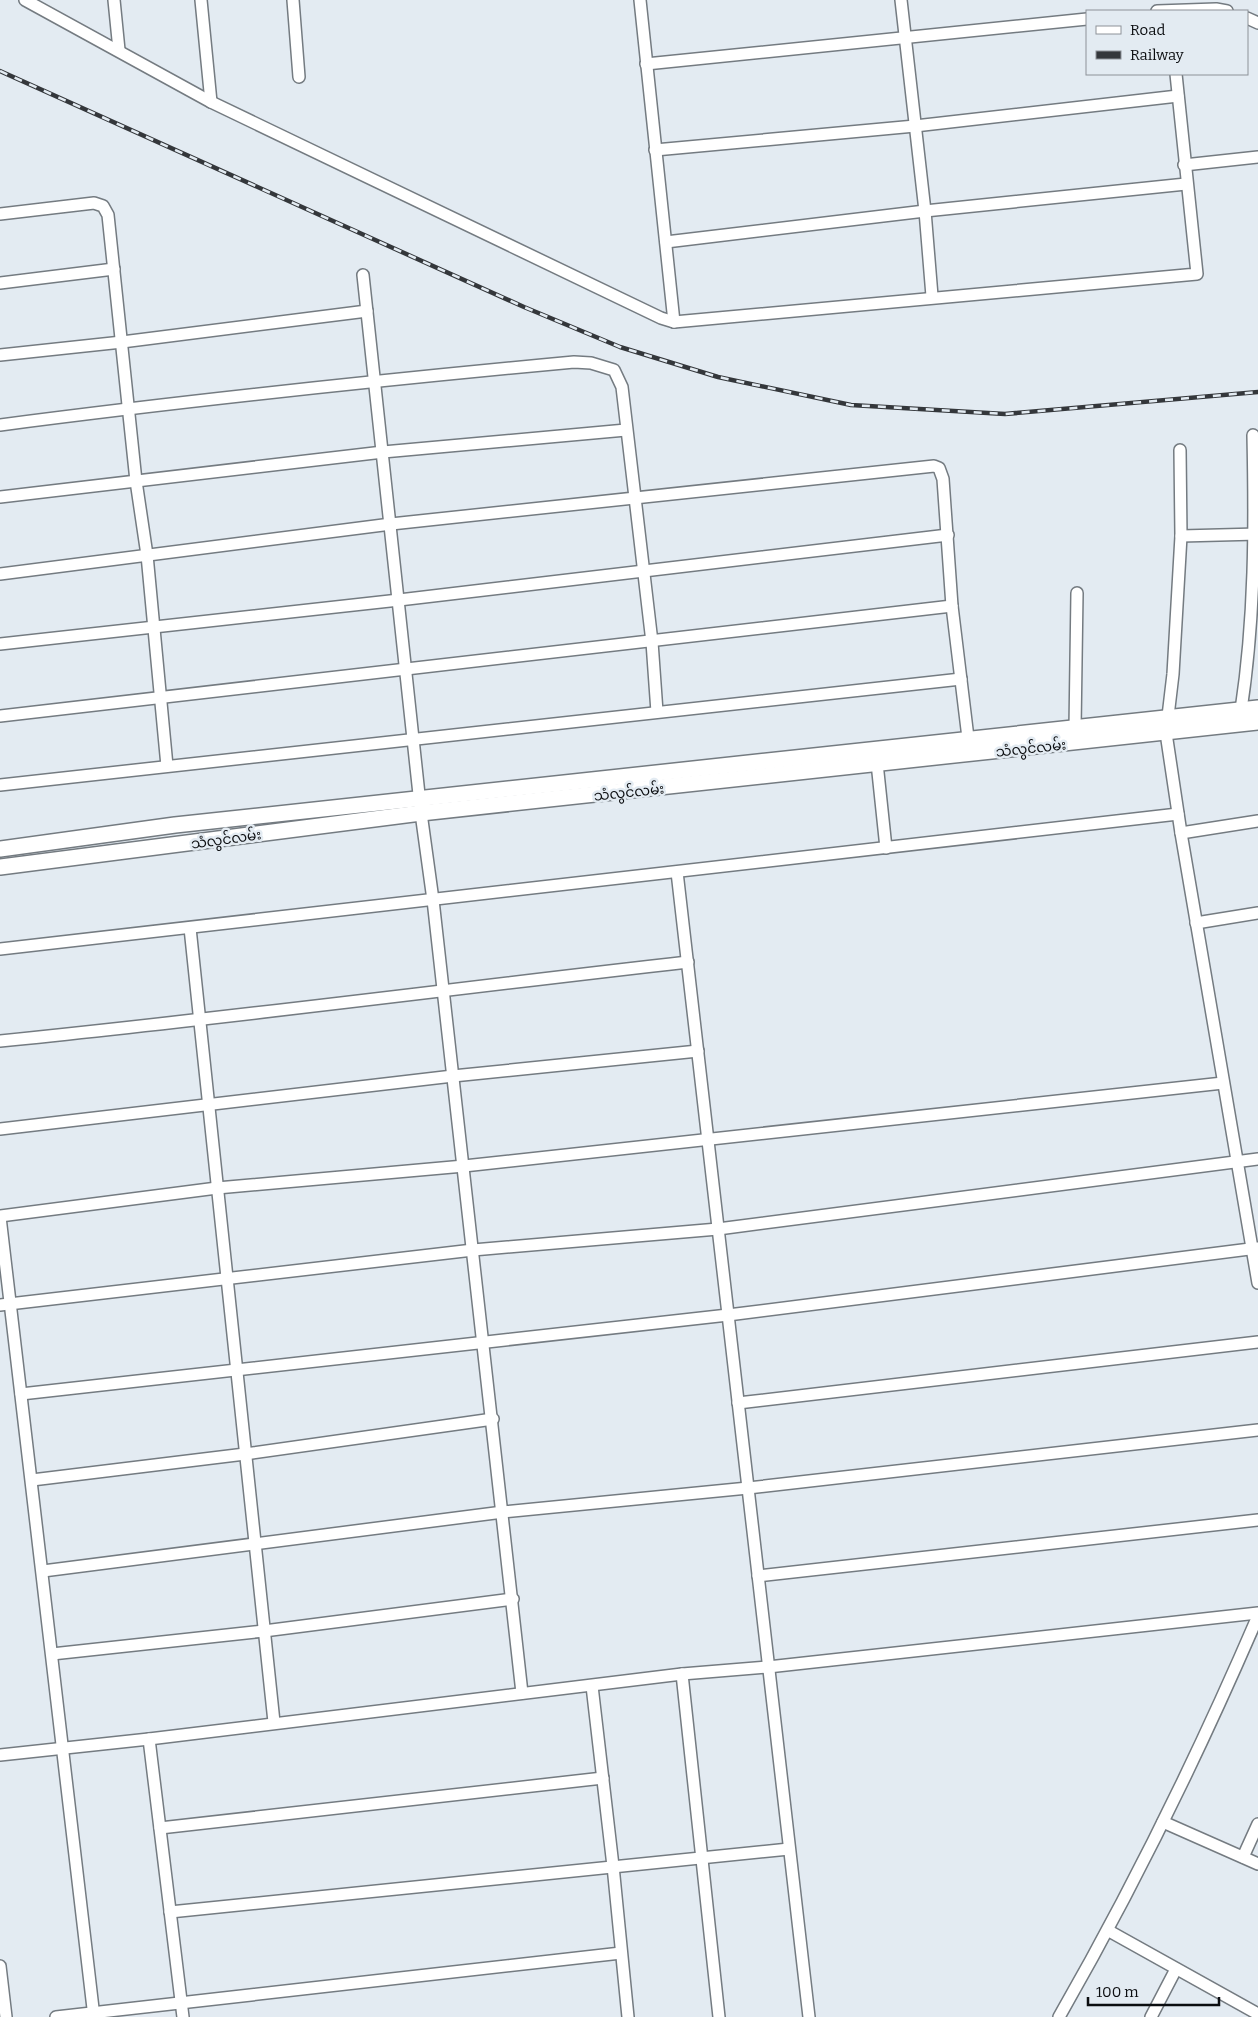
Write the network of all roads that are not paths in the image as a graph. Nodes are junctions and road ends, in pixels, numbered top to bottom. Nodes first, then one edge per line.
1 (26, 0) edge
2 (114, 0) edge
3 (201, 0) edge
4 (293, 0) edge
5 (640, 0) edge
6 (902, 0) edge
7 (1165, 8) edge
8 (1222, 10) edge
9 (1086, 19) edge
10 (906, 38) junction
11 (119, 50) junction
12 (646, 64) junction
13 (1176, 75) edge
14 (299, 77) dead end
15 (1178, 96) junction
16 (211, 102) junction
17 (915, 126) junction
18 (655, 150) junction
19 (1258, 157) edge
20 (1184, 165) junction
21 (1186, 184) junction
22 (925, 211) junction
23 (0, 214) edge
24 (666, 242) junction
25 (114, 269) junction
26 (363, 275) dead end
27 (0, 283) edge
28 (932, 296) junction
29 (367, 311) junction
30 (674, 322) junction
31 (122, 342) junction
32 (0, 355) edge
33 (375, 381) junction
34 (130, 408) junction
35 (0, 425) edge
36 (626, 430) junction
37 (1253, 435) dead end
38 (1180, 450) dead end
39 (383, 452) junction
40 (136, 481) junction
41 (0, 497) edge
42 (635, 497) junction
43 (391, 524) junction
44 (1257, 534) edge
45 (948, 535) junction
46 (1180, 536) junction
47 (147, 555) junction
48 (643, 571) junction
49 (0, 574) edge
50 (1077, 593) dead end
51 (399, 600) junction
52 (952, 606) junction
53 (155, 627) junction
54 (652, 642) junction
55 (0, 644) edge
56 (406, 670) junction
57 (961, 679) junction
58 (162, 698) junction
59 (1258, 708) edge
60 (1241, 710) junction
61 (657, 712) junction
62 (0, 716) edge
63 (1258, 722) edge
64 (1167, 726) junction
65 (1075, 728) junction
66 (414, 739) junction
67 (969, 747) junction
68 (877, 763) junction
69 (167, 766) junction
70 (0, 785) edge
71 (420, 797) junction
72 (421, 813) junction
73 (1178, 814) junction
74 (1258, 821) edge
75 (1181, 833) junction
76 (886, 848) junction
77 (0, 849) edge
78 (0, 867) edge
79 (677, 872) junction
80 (433, 900) junction
81 (1258, 913) edge
82 (1196, 922) junction
83 (190, 928) junction
84 (0, 949) edge
85 (688, 962) junction
86 (443, 989) junction
87 (199, 1021) junction
88 (0, 1041) edge
89 (698, 1051) junction
90 (453, 1076) junction
91 (1223, 1083) junction
92 (208, 1105) junction
93 (0, 1129) edge
94 (708, 1139) junction
95 (1258, 1159) edge
96 (1236, 1162) junction
97 (464, 1166) junction
98 (217, 1188) junction
99 (0, 1216) edge
100 (718, 1229) junction
101 (1255, 1248) edge
102 (473, 1250) junction
103 (227, 1277) junction
104 (1258, 1283) edge
105 (5, 1304) edge
106 (728, 1315) junction
107 (1258, 1342) edge
108 (484, 1344) junction
109 (236, 1370) junction
110 (21, 1394) junction
111 (738, 1403) junction
112 (493, 1419) junction
113 (1258, 1430) edge
114 (245, 1454) junction
115 (32, 1480) junction
116 (748, 1488) junction
117 (503, 1512) junction
118 (1258, 1520) edge
119 (255, 1545) junction
120 (43, 1572) junction
121 (758, 1576) junction
122 (513, 1600) junction
123 (1258, 1615) edge
124 (264, 1631) junction
125 (52, 1654) junction
126 (768, 1666) junction
127 (682, 1674) junction
128 (592, 1686) junction
129 (522, 1693) junction
130 (274, 1722) junction
131 (148, 1739) junction
132 (64, 1748) junction
133 (0, 1755) edge
134 (603, 1778) junction
135 (1163, 1822) junction
136 (1258, 1824) edge
137 (160, 1828) junction
138 (789, 1849) junction
139 (702, 1857) junction
140 (1243, 1857) junction
141 (1258, 1864) edge
142 (613, 1866) junction
143 (170, 1912) junction
144 (1108, 1931) junction
145 (621, 1953) junction
146 (0, 1966) edge
147 (1176, 1969) junction
148 (181, 2004) junction
149 (1258, 2014) edge
150 (94, 2015) edge
151 (6, 2017) edge
152 (56, 2017) edge
153 (183, 2017) edge
154 (628, 2017) edge
155 (719, 2017) edge
156 (809, 2017) edge
157 (1059, 2017) edge
158 (1151, 2017) edge

1 - 11 street
2 - 11 street
3 - 16 street
4 - 14 street
5 - 12 street
6 - 10 street
7 - 8 street
9 - 10 street
10 - 12 street
10 - 17 street
11 - 16 street
12 - 18 street
13 - 15 street
15 - 17 street
15 - 20 street
16 - 30 street
17 - 18 street
17 - 22 street
18 - 24 street
19 - 20 street
20 - 21 street
21 - 22 street
21 - 28 street
22 - 24 street
22 - 28 street
23 - 25 street
24 - 30 street
25 - 27 street
25 - 31 street
26 - 29 street
28 - 30 street
29 - 31 street
29 - 33 street
31 - 32 street
31 - 34 street
33 - 34 street
33 - 36 street
33 - 39 street
34 - 35 street
34 - 40 street
36 - 39 street
36 - 42 street
37 - 44 street
38 - 46 street
39 - 40 street
39 - 43 street
40 - 41 street
40 - 47 street
42 - 43 street
42 - 45 street
42 - 48 street
43 - 47 street
43 - 51 street
44 - 46 street
44 - 60 street
45 - 48 street
45 - 52 street
46 - 64 street
47 - 49 street
47 - 53 street
48 - 51 street
48 - 54 street
50 - 65 street
51 - 53 street
51 - 56 street
52 - 54 street
52 - 57 street
53 - 55 street
53 - 58 street
54 - 56 street
54 - 61 street
56 - 58 street
56 - 66 street
57 - 61 street
57 - 67 street
58 - 62 street
58 - 69 street
59 - 60 main road, သံလွင်လမ်း
60 - 64 main road, သံလွင်လမ်း
61 - 66 street
63 - 64 main road, သံလွင်လမ်း
64 - 65 main road, သံလွင်လမ်း
64 - 67 main road, သံလွင်လမ်း
64 - 73 street
65 - 67 main road, သံလွင်လမ်း
66 - 69 street
66 - 71 street
67 - 68 main road, သံလွင်လမ်း
67 - 71 main road, သံလွင်လမ်း
68 - 72 main road, သံလွင်လမ်း
68 - 76 street
69 - 70 street
71 - 72 street
71 - 77 main road, သံလွင်လမ်း
72 - 78 main road, သံလွင်လမ်း
72 - 80 street
73 - 75 street
73 - 76 street
74 - 75 street
75 - 82 street
76 - 79 street
79 - 80 street
79 - 85 street
80 - 83 street
80 - 86 street
81 - 82 street
82 - 91 street
83 - 84 street
83 - 87 street
85 - 86 street
85 - 89 street
86 - 87 street
86 - 90 street
87 - 88 street
87 - 92 street
89 - 90 street
89 - 94 street
90 - 92 street
90 - 97 street
91 - 94 street
91 - 96 street
92 - 93 street
92 - 98 street
94 - 97 street
94 - 100 street
95 - 96 street
96 - 100 street
96 - 101 street
97 - 98 street
97 - 102 street
98 - 99 street
98 - 103 street
99 - 105 street
100 - 102 street
100 - 106 street
101 - 104 street
101 - 106 street
102 - 103 street
102 - 108 street
103 - 105 street
103 - 109 street
105 - 110 street
106 - 108 street
106 - 111 street
107 - 111 street
108 - 109 street
108 - 112 street
109 - 110 street
109 - 114 street
110 - 115 street
111 - 116 street
112 - 114 street
112 - 117 street
113 - 116 street
114 - 115 street
114 - 119 street
115 - 120 street
116 - 117 street
116 - 121 street
117 - 119 street
117 - 122 street
118 - 121 street
119 - 120 street
119 - 124 street
120 - 125 street
121 - 126 street
122 - 124 street
122 - 129 street
123 - 126 street
123 - 135 street
124 - 125 street
124 - 130 street
125 - 132 street
126 - 127 street
126 - 138 street
127 - 128 street
127 - 139 street
128 - 129 street
128 - 134 street
129 - 130 street
130 - 131 street
131 - 132 street
131 - 137 street
132 - 133 street
132 - 150 street
134 - 137 street
134 - 142 street
135 - 140 street
135 - 144 street
136 - 140 street
137 - 143 street
138 - 139 street
138 - 156 street
139 - 142 street
139 - 155 street
140 - 141 street
142 - 143 street
142 - 145 street
143 - 148 street
144 - 147 street
144 - 157 street
145 - 148 street
145 - 154 street
146 - 151 street
147 - 149 street
147 - 158 street
148 - 150 street
148 - 153 street
150 - 152 street

